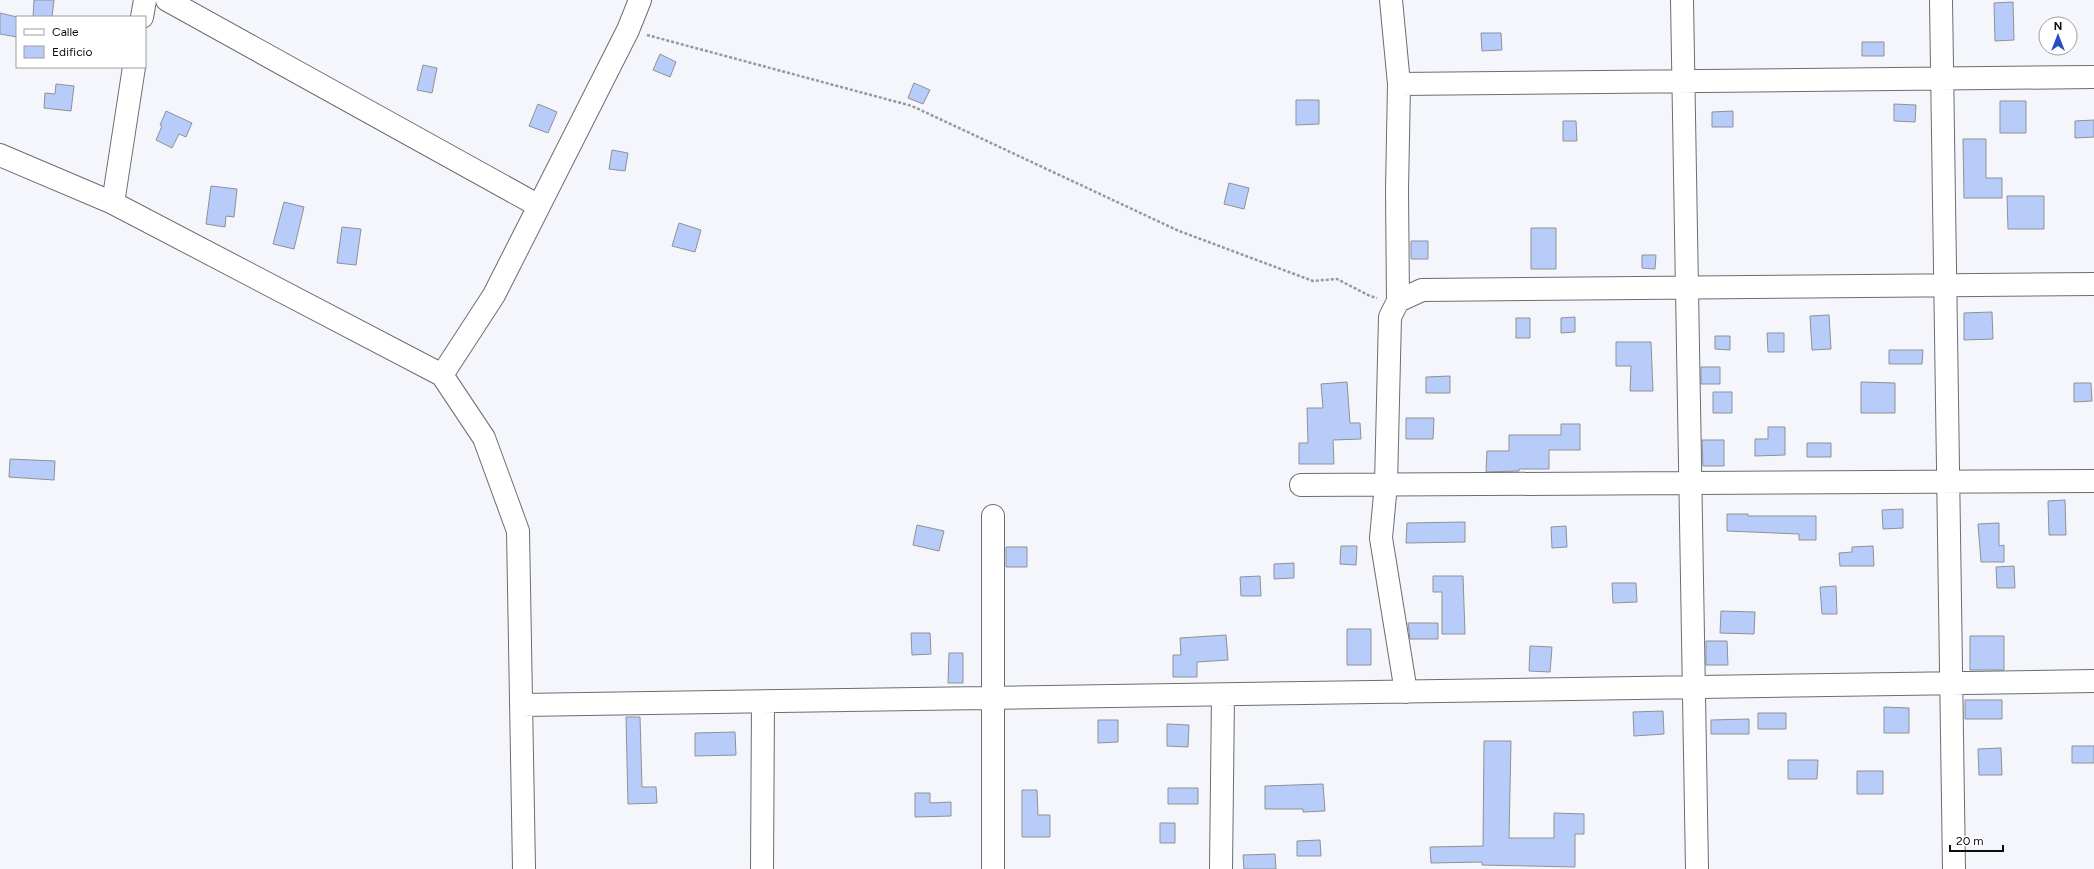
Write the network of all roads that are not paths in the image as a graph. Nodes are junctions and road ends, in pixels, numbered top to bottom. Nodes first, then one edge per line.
1 (145, 0) edge
2 (167, 0) edge
3 (640, 0) edge
4 (1391, 0) edge
5 (1682, 0) edge
6 (1941, 0) edge
7 (142, 16) edge
8 (134, 68) edge
9 (2094, 77) edge
10 (1942, 79) junction
11 (1683, 82) junction
12 (1399, 84) junction
13 (0, 155) edge
14 (113, 203) junction
15 (539, 206) junction
16 (2094, 284) edge
17 (1945, 286) junction
18 (1687, 288) junction
19 (1398, 301) junction
20 (442, 375) junction
21 (2094, 481) edge
22 (1948, 482) junction
23 (1690, 483) junction
24 (1386, 484) junction
25 (1301, 485) dead end
26 (993, 516) dead end
27 (2094, 681) edge
28 (1951, 683) junction
29 (1694, 687) junction
30 (1406, 692) junction
31 (1223, 695) junction
32 (994, 698) junction
33 (763, 702) junction
34 (521, 705) junction
35 (524, 869) edge
36 (762, 869) edge
37 (994, 869) edge
38 (1220, 869) edge
39 (1697, 869) edge
40 (1954, 869) edge

1 - 7 street
2 - 15 street
3 - 15 street
4 - 12 street
5 - 11 street
6 - 10 street
8 - 14 street
9 - 10 street
10 - 11 street
10 - 17 street
11 - 12 street
11 - 18 street
12 - 19 street
13 - 14 street
14 - 20 street
15 - 20 street
16 - 17 street
17 - 18 street
17 - 22 street
18 - 19 street
18 - 23 street
19 - 24 street
20 - 34 street
21 - 22 street
22 - 23 street
22 - 28 street
23 - 24 street
23 - 29 street
24 - 25 street
24 - 30 street
26 - 32 street
27 - 28 street
28 - 29 street
28 - 40 street
29 - 30 street
29 - 39 street
30 - 31 street
31 - 32 street
31 - 38 street
32 - 33 street
32 - 37 street
33 - 34 street
33 - 36 street
34 - 35 street

